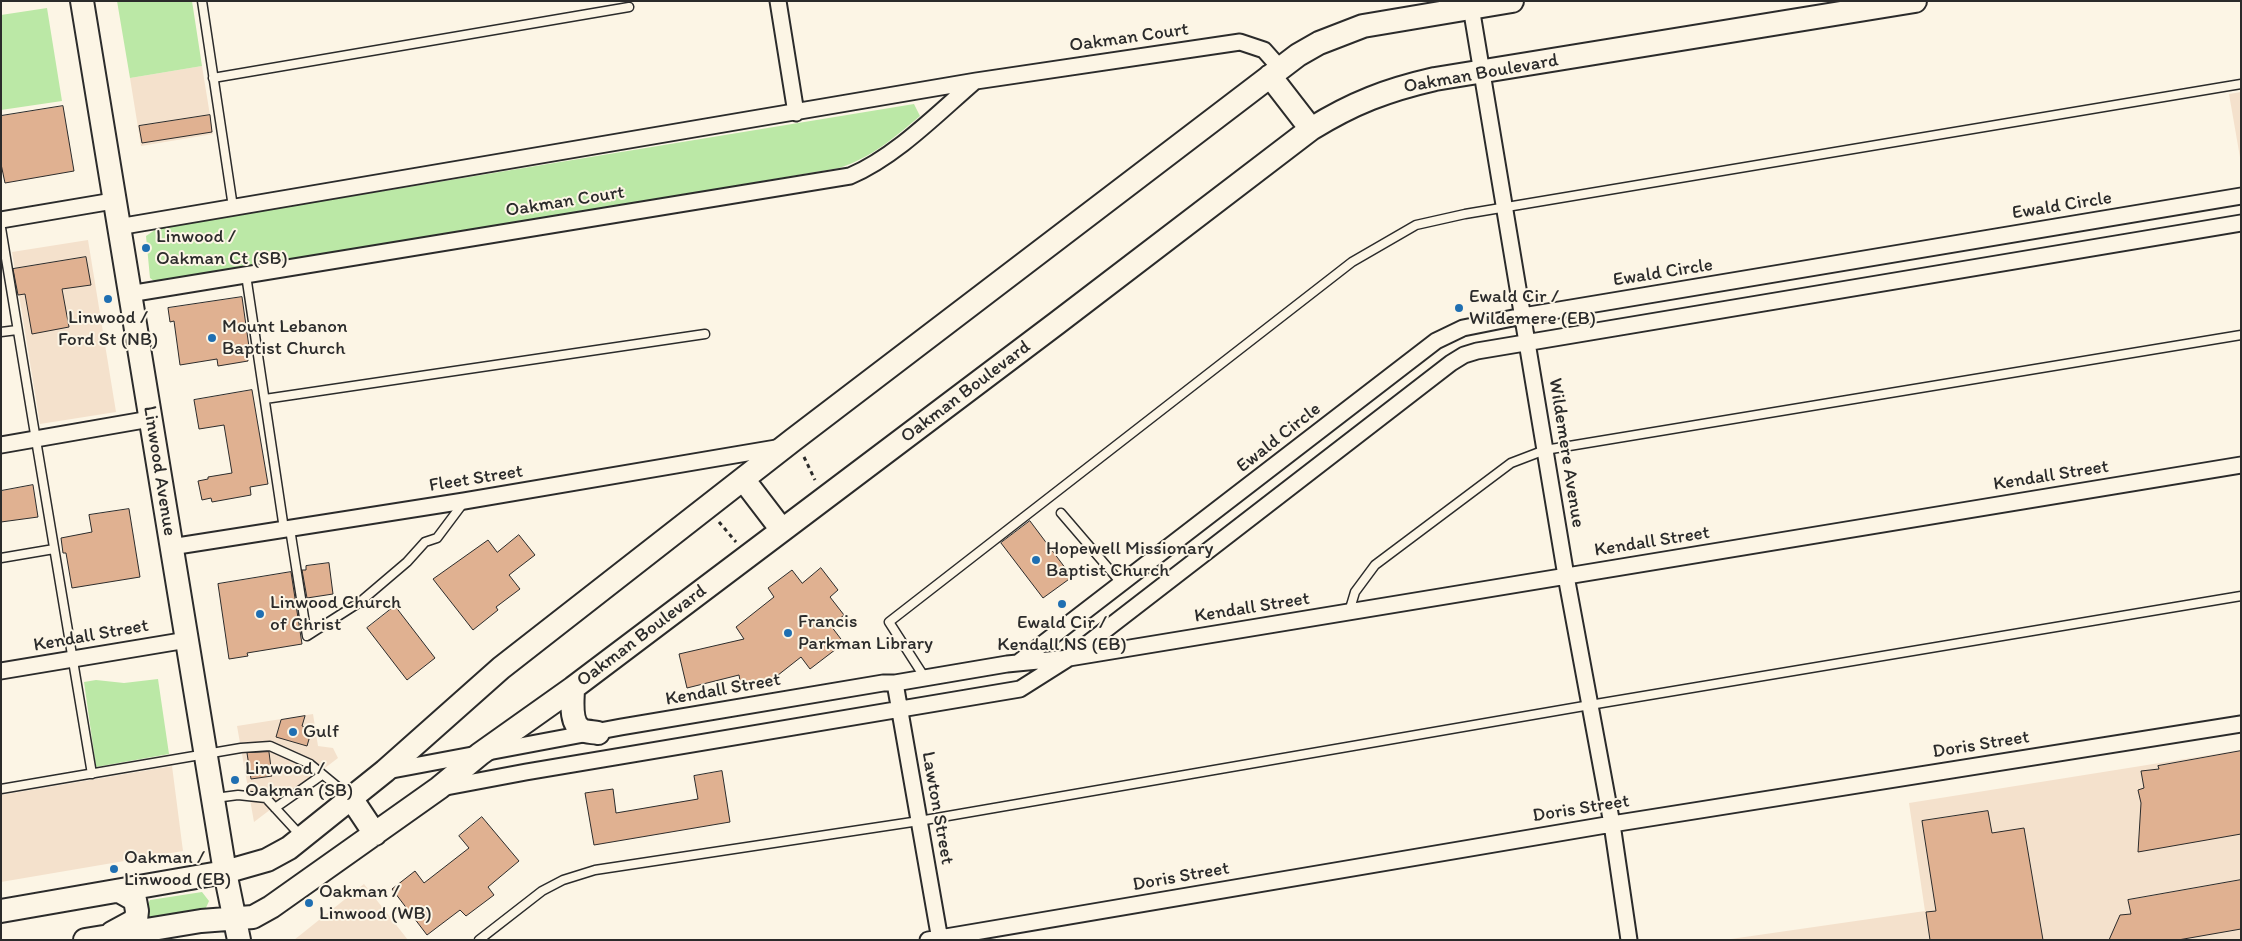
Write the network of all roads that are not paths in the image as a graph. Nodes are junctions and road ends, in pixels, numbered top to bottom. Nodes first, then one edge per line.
1 (82, 1) edge
2 (202, 1) edge
3 (778, 1) edge
4 (1512, 1) edge
5 (1915, 1) edge
6 (1470, 4) edge
7 (629, 7) dead end
8 (1275, 72) junction
9 (1482, 72) junction
10 (213, 78) junction
11 (976, 81) junction
12 (2241, 84) edge
13 (796, 113) junction
14 (1311, 129) junction
15 (2241, 196) edge
16 (113, 201) junction
17 (233, 207) junction
18 (1504, 208) junction
19 (1, 220) edge
20 (2241, 223) edge
21 (118, 227) junction
22 (1, 228) edge
23 (246, 275) junction
24 (130, 294) junction
25 (1523, 316) junction
26 (17, 330) junction
27 (1, 332) edge
28 (706, 334) dead end
29 (2241, 335) edge
30 (1527, 342) junction
31 (265, 399) junction
32 (150, 419) junction
33 (37, 439) junction
34 (1, 445) edge
35 (794, 449) junction
36 (1545, 450) junction
37 (2241, 465) edge
38 (743, 479) junction
39 (464, 501) junction
40 (1061, 513) dead end
41 (287, 529) junction
42 (782, 530) junction
43 (171, 547) junction
44 (54, 549) junction
45 (1, 558) edge
46 (1566, 576) junction
47 (1122, 584) junction
48 (2241, 596) edge
49 (1349, 612) junction
50 (187, 640) junction
51 (1070, 658) junction
52 (72, 659) junction
53 (1020, 662) junction
54 (1, 671) edge
55 (925, 678) junction
56 (896, 683) junction
57 (573, 688) junction
58 (1590, 705) junction
59 (900, 709) junction
60 (2241, 724) edge
61 (598, 733) junction
62 (206, 754) junction
63 (480, 754) junction
64 (385, 771) junction
65 (92, 774) junction
66 (322, 775) junction
67 (439, 788) junction
68 (1, 790) edge
69 (214, 798) junction
70 (351, 798) junction
71 (275, 808) junction
72 (919, 821) junction
73 (1612, 824) junction
74 (375, 834) junction
75 (303, 837) junction
76 (225, 872) junction
77 (119, 891) junction
78 (1, 911) edge
79 (237, 929) edge
80 (95, 938) edge
81 (936, 939) edge
82 (479, 940) edge
83 (1628, 940) edge

1 - 16 street, Linwood Avenue
2 - 10 lane
3 - 13 street
4 - 6 street
5 - 9 street, Oakman Boulevard
6 - 8 street
6 - 9 street, Wildemere Avenue
7 - 10 lane
8 - 11 street, Oakman Court
8 - 14 street
8 - 35 street
9 - 14 street, Oakman Boulevard
9 - 18 street, Wildemere Avenue
10 - 17 lane
11 - 13 street, Oakman Court
11 - 23 street, Oakman Court
12 - 18 lane
13 - 17 street, Oakman Court
14 - 42 street, Oakman Boulevard
15 - 25 street, Ewald Circle
16 - 19 street
16 - 21 street, Linwood Avenue
17 - 21 street, Oakman Court
18 - 25 street, Wildemere Avenue
18 - 55 lane
20 - 30 street
21 - 24 street, Linwood Avenue
22 - 26 lane
23 - 24 street, Oakman Court
23 - 31 lane
24 - 32 street, Linwood Avenue
25 - 30 street, Wildemere Avenue
25 - 47 street, Ewald Circle
26 - 27 lane
26 - 33 lane
28 - 31 lane
29 - 36 lane
30 - 36 street, Wildemere Avenue
30 - 51 street
31 - 41 lane
32 - 33 street
32 - 43 street, Linwood Avenue
33 - 34 street
33 - 44 lane
35 - 38 street
35 - 39 street, Fleet Street
36 - 46 street, Wildemere Avenue
36 - 49 lane
37 - 46 street, Kendall Street
38 - 42 street
38 - 64 street
39 - 41 street, Fleet Street
39 - 41 lane
40 - 47 lane
41 - 43 street, Fleet Street
42 - 57 street, Oakman Boulevard
43 - 50 street, Linwood Avenue
44 - 45 lane
44 - 52 lane
46 - 49 street, Kendall Street
46 - 58 street, Wildemere Avenue
47 - 53 street, Ewald Circle
48 - 58 lane
49 - 51 street, Kendall Street
50 - 52 street, Kendall Street
50 - 62 street, Linwood Avenue
51 - 53 street, Kendall Street
51 - 59 street, Kendall Street
52 - 54 street, Kendall Street
52 - 65 lane
53 - 55 street, Kendall Street
55 - 56 street, Kendall Street
56 - 59 street, Lawton Street
56 - 61 street, Kendall Street
57 - 61 street
57 - 63 street, Oakman Boulevard
58 - 72 lane
58 - 73 street, Wildemere Avenue
59 - 67 street, Kendall Street
59 - 72 street, Lawton Street
60 - 73 street, Doris Street
61 - 63 street, Kendall Street
62 - 65 lane
62 - 66 lane
62 - 69 street, Linwood Avenue
63 - 64 street, Kendall Street
63 - 67 street, Oakman Boulevard
64 - 70 street
65 - 68 lane
66 - 70 lane
66 - 71 lane
67 - 74 street, Oakman Boulevard
69 - 71 lane
69 - 76 street, Linwood Avenue
70 - 74 street
70 - 75 street
71 - 75 lane
72 - 81 street, Lawton Street
72 - 82 lane
73 - 81 street, Doris Street
73 - 83 street, Wildemere Avenue
74 - 79 street, Oakman Boulevard
75 - 76 street
76 - 77 street
76 - 79 street, Linwood Avenue
77 - 78 street
77 - 80 street
79 - 80 street, Oakman Boulevard

